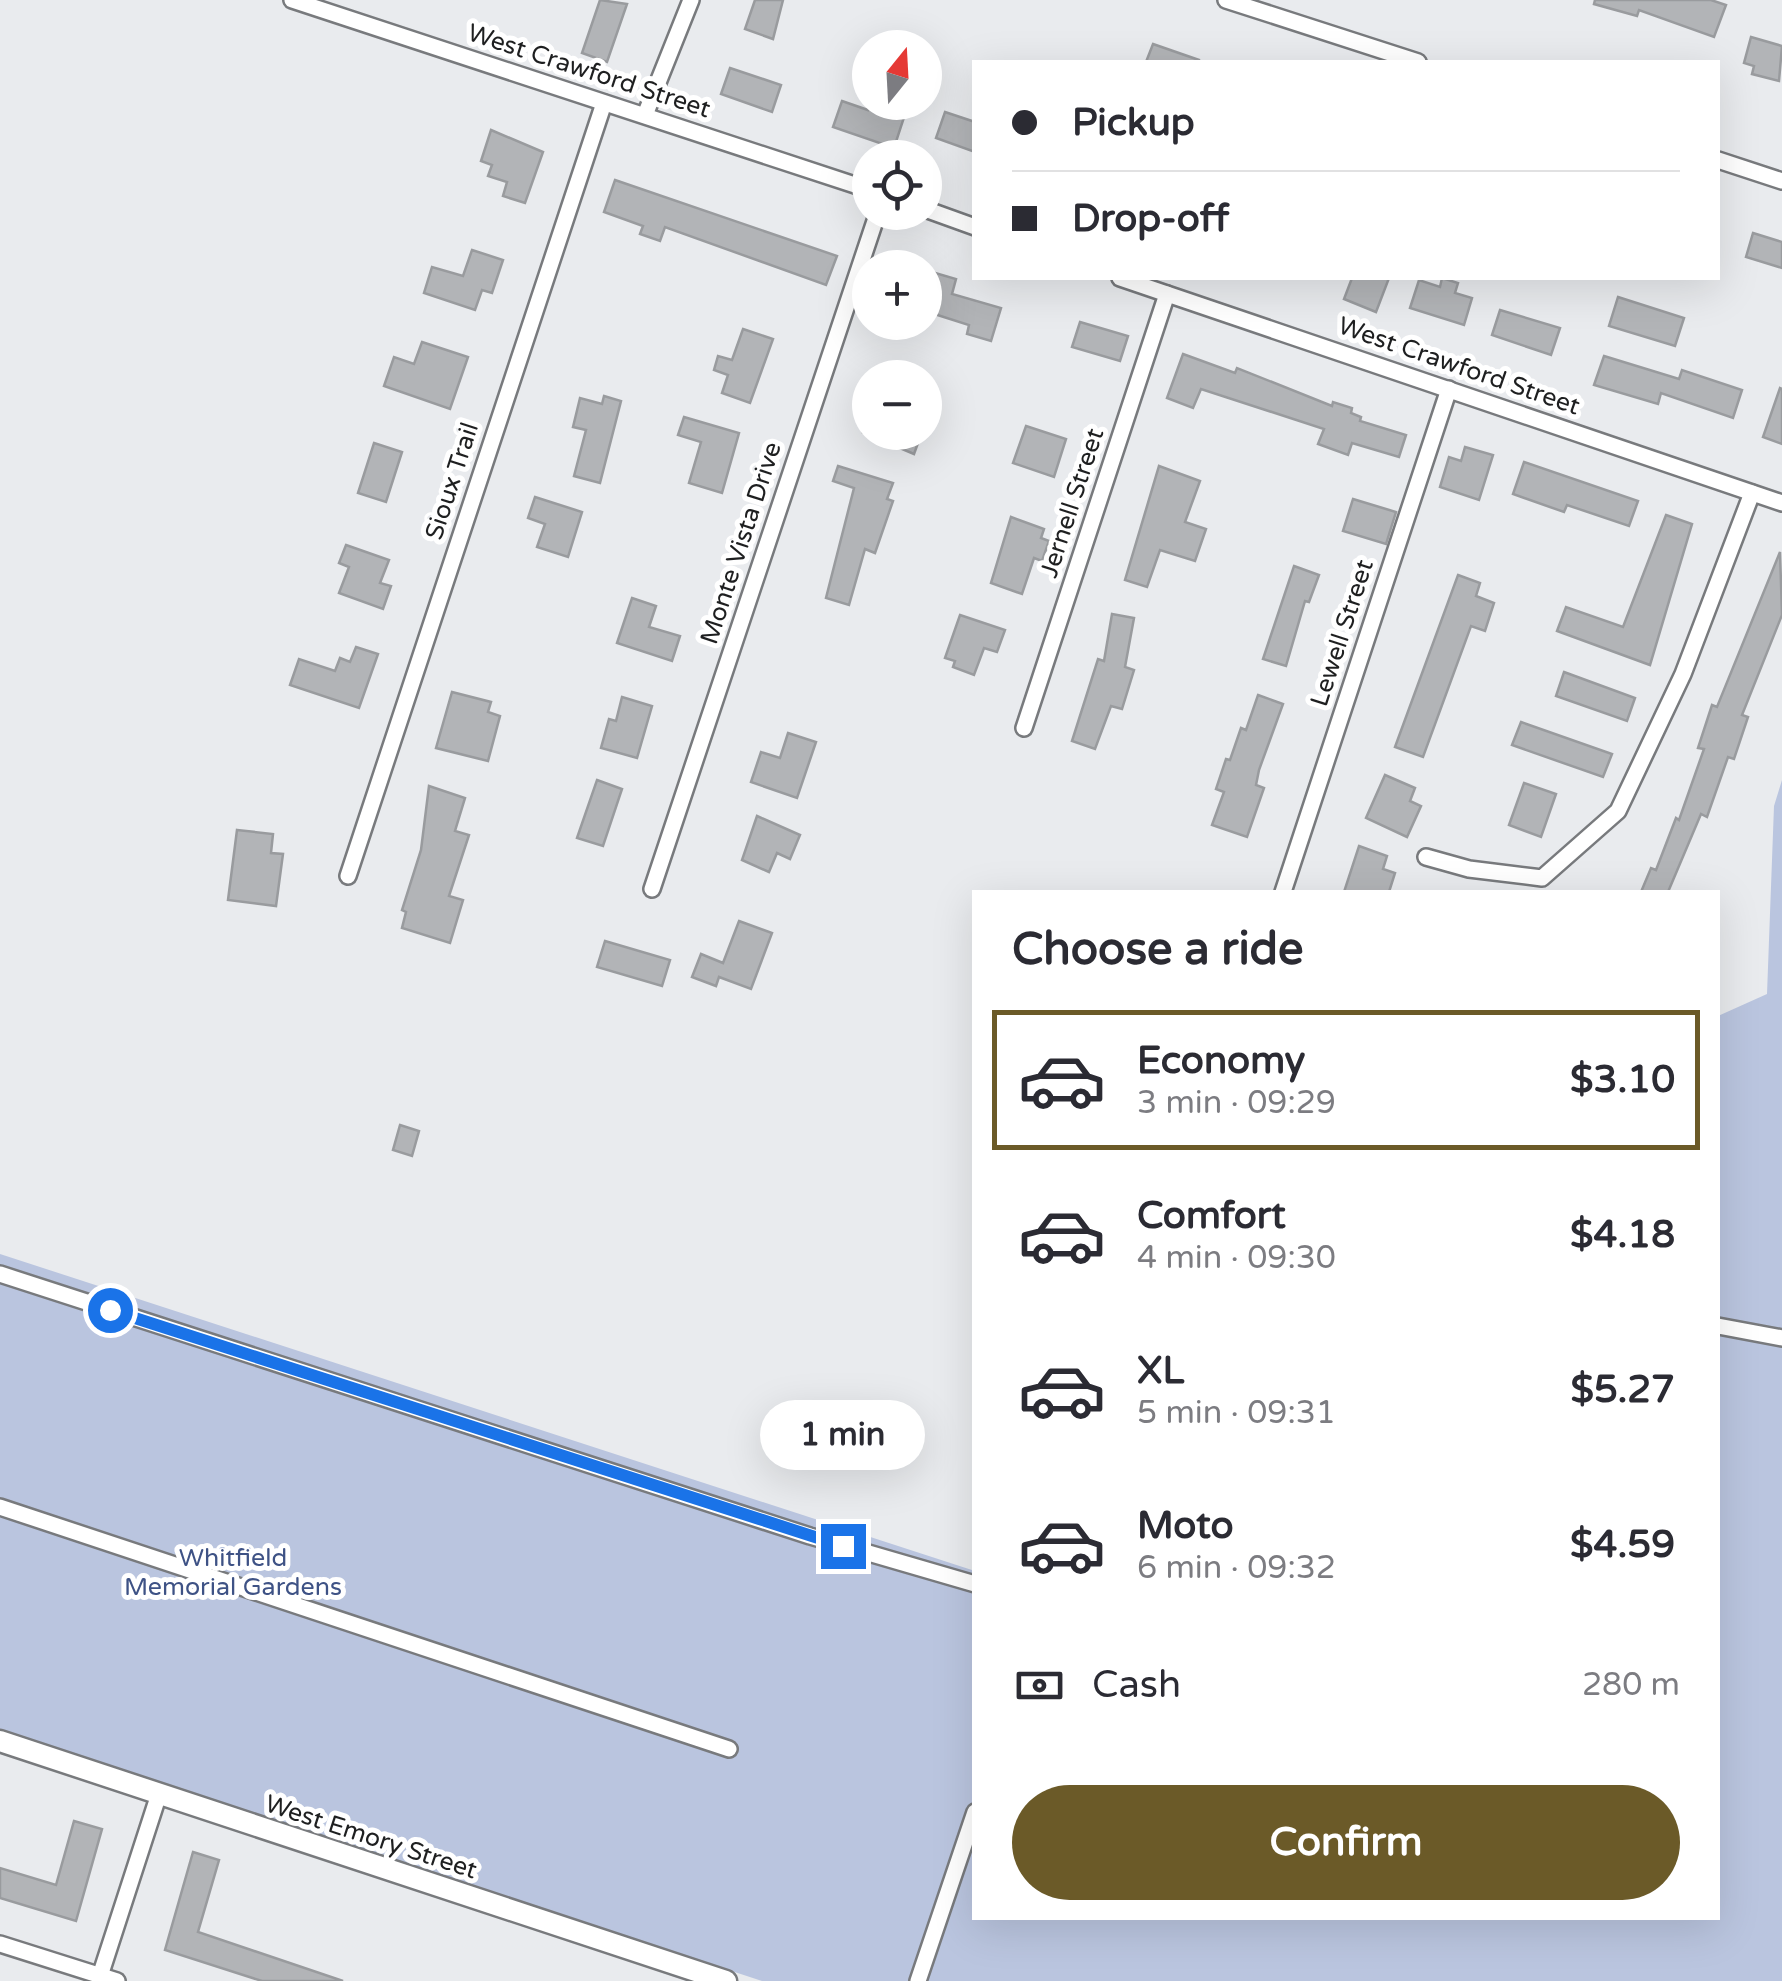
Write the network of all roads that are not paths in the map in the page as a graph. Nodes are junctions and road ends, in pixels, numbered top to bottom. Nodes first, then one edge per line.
1 (292, 0) edge
2 (691, 0) edge
3 (1226, 0) edge
4 (1412, 60) edge
5 (604, 102) junction
6 (645, 115) junction
7 (1720, 161) edge
8 (1782, 181) edge
9 (852, 184) edge
10 (942, 215) edge
11 (972, 225) edge
12 (872, 230) edge
13 (1126, 280) edge
14 (1167, 294) junction
15 (1449, 389) junction
16 (1752, 493) junction
17 (1782, 503) edge
18 (1024, 728) dead end
19 (1426, 857) dead end
20 (348, 876) dead end
21 (652, 889) dead end
22 (1284, 890) edge
23 (0, 1274) edge
24 (1720, 1326) edge
25 (1782, 1338) edge
26 (0, 1506) edge
27 (972, 1583) edge
28 (0, 1741) edge
29 (729, 1749) dead end
30 (159, 1794) junction
31 (972, 1821) edge
32 (0, 1944) edge
33 (100, 1976) junction
34 (117, 1981) edge
35 (726, 1981) edge
36 (918, 1981) edge

1 - 5 street, West Crawford Street
2 - 6 street
3 - 4 street
5 - 6 street, West Crawford Street
5 - 20 street, Sioux Trail
6 - 9 street, West Crawford Street
7 - 8 street
10 - 11 street
12 - 21 street, Monte Vista Drive
13 - 14 street, West Crawford Street
14 - 15 street, West Crawford Street
14 - 18 street, Jernell Street
15 - 16 street, West Crawford Street
15 - 22 street, Lewell Street
16 - 17 street, West Crawford Street
16 - 19 street
23 - 27 street
24 - 25 street
26 - 29 street
28 - 30 street, West Emory Street
30 - 33 street
30 - 35 street, West Emory Street
31 - 36 street
32 - 33 street
33 - 34 street

